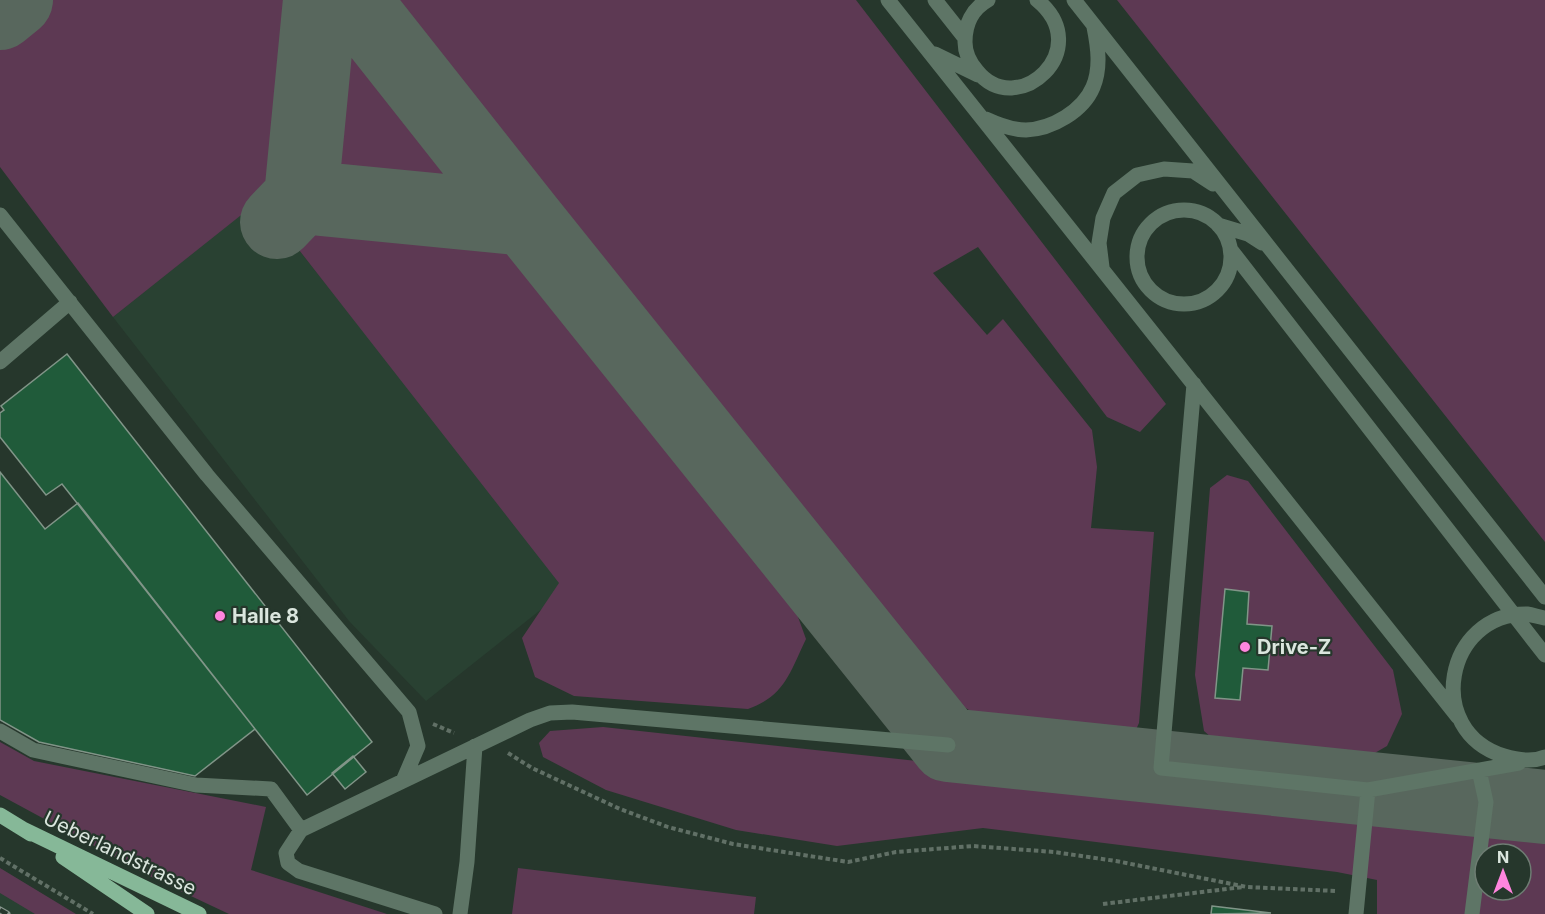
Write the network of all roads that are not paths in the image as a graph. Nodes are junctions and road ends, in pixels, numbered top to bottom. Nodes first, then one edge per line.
1 (888, 0) edge
2 (935, 0) edge
3 (988, 0) edge
4 (1037, 0) edge
5 (1053, 0) edge
6 (1074, 0) edge
7 (1055, 20) junction
8 (1094, 26) junction
9 (965, 38) junction
10 (929, 51) junction
11 (980, 76) junction
12 (981, 116) junction
13 (1223, 190) junction
14 (0, 215) edge
15 (1218, 225) junction
16 (1269, 247) junction
17 (1231, 250) junction
18 (1102, 269) junction
19 (1142, 280) junction
20 (70, 302) junction
21 (1150, 329) junction
22 (0, 362) edge
23 (1194, 384) junction
24 (1545, 597) edge
25 (1515, 616) junction
26 (1545, 618) edge
27 (1545, 655) edge
28 (1458, 717) junction
29 (0, 731) edge
30 (481, 744) junction
31 (948, 745) dead end
32 (1542, 758) edge
33 (1479, 770) junction
34 (403, 781) junction
35 (1368, 790) junction
36 (0, 815) edge
37 (23, 829) junction
38 (301, 830) junction
39 (147, 914) edge
40 (199, 914) edge
41 (435, 914) edge
42 (460, 914) edge
43 (1356, 914) edge
44 (1472, 914) edge

1 - 10 lane
2 - 9 lane
3 - 9 lane
4 - 7 lane
5 - 7 lane
6 - 8 lane
7 - 11 lane
8 - 12 lane
8 - 13 lane
9 - 11 lane
10 - 11 lane
10 - 12 lane
12 - 18 lane
13 - 16 lane
13 - 18 lane
14 - 20 lane
15 - 16 lane
15 - 17 lane
15 - 19 lane
16 - 24 lane
17 - 19 lane
17 - 25 lane
18 - 21 lane
19 - 21 lane
20 - 22 lane
20 - 34 lane
21 - 23 lane
23 - 28 lane
23 - 35 lane
25 - 26 lane
25 - 27 lane
25 - 28 lane
28 - 32 lane
29 - 38 lane
30 - 31 lane
30 - 34 lane
30 - 42 lane
32 - 33 lane
33 - 35 lane
33 - 44 lane
34 - 38 lane
35 - 43 lane
36 - 37 main road, Ueberlandstrasse
37 - 39 main road, Ueberlandstrasse
37 - 40 main road, Ueberlandstrasse
38 - 41 lane

